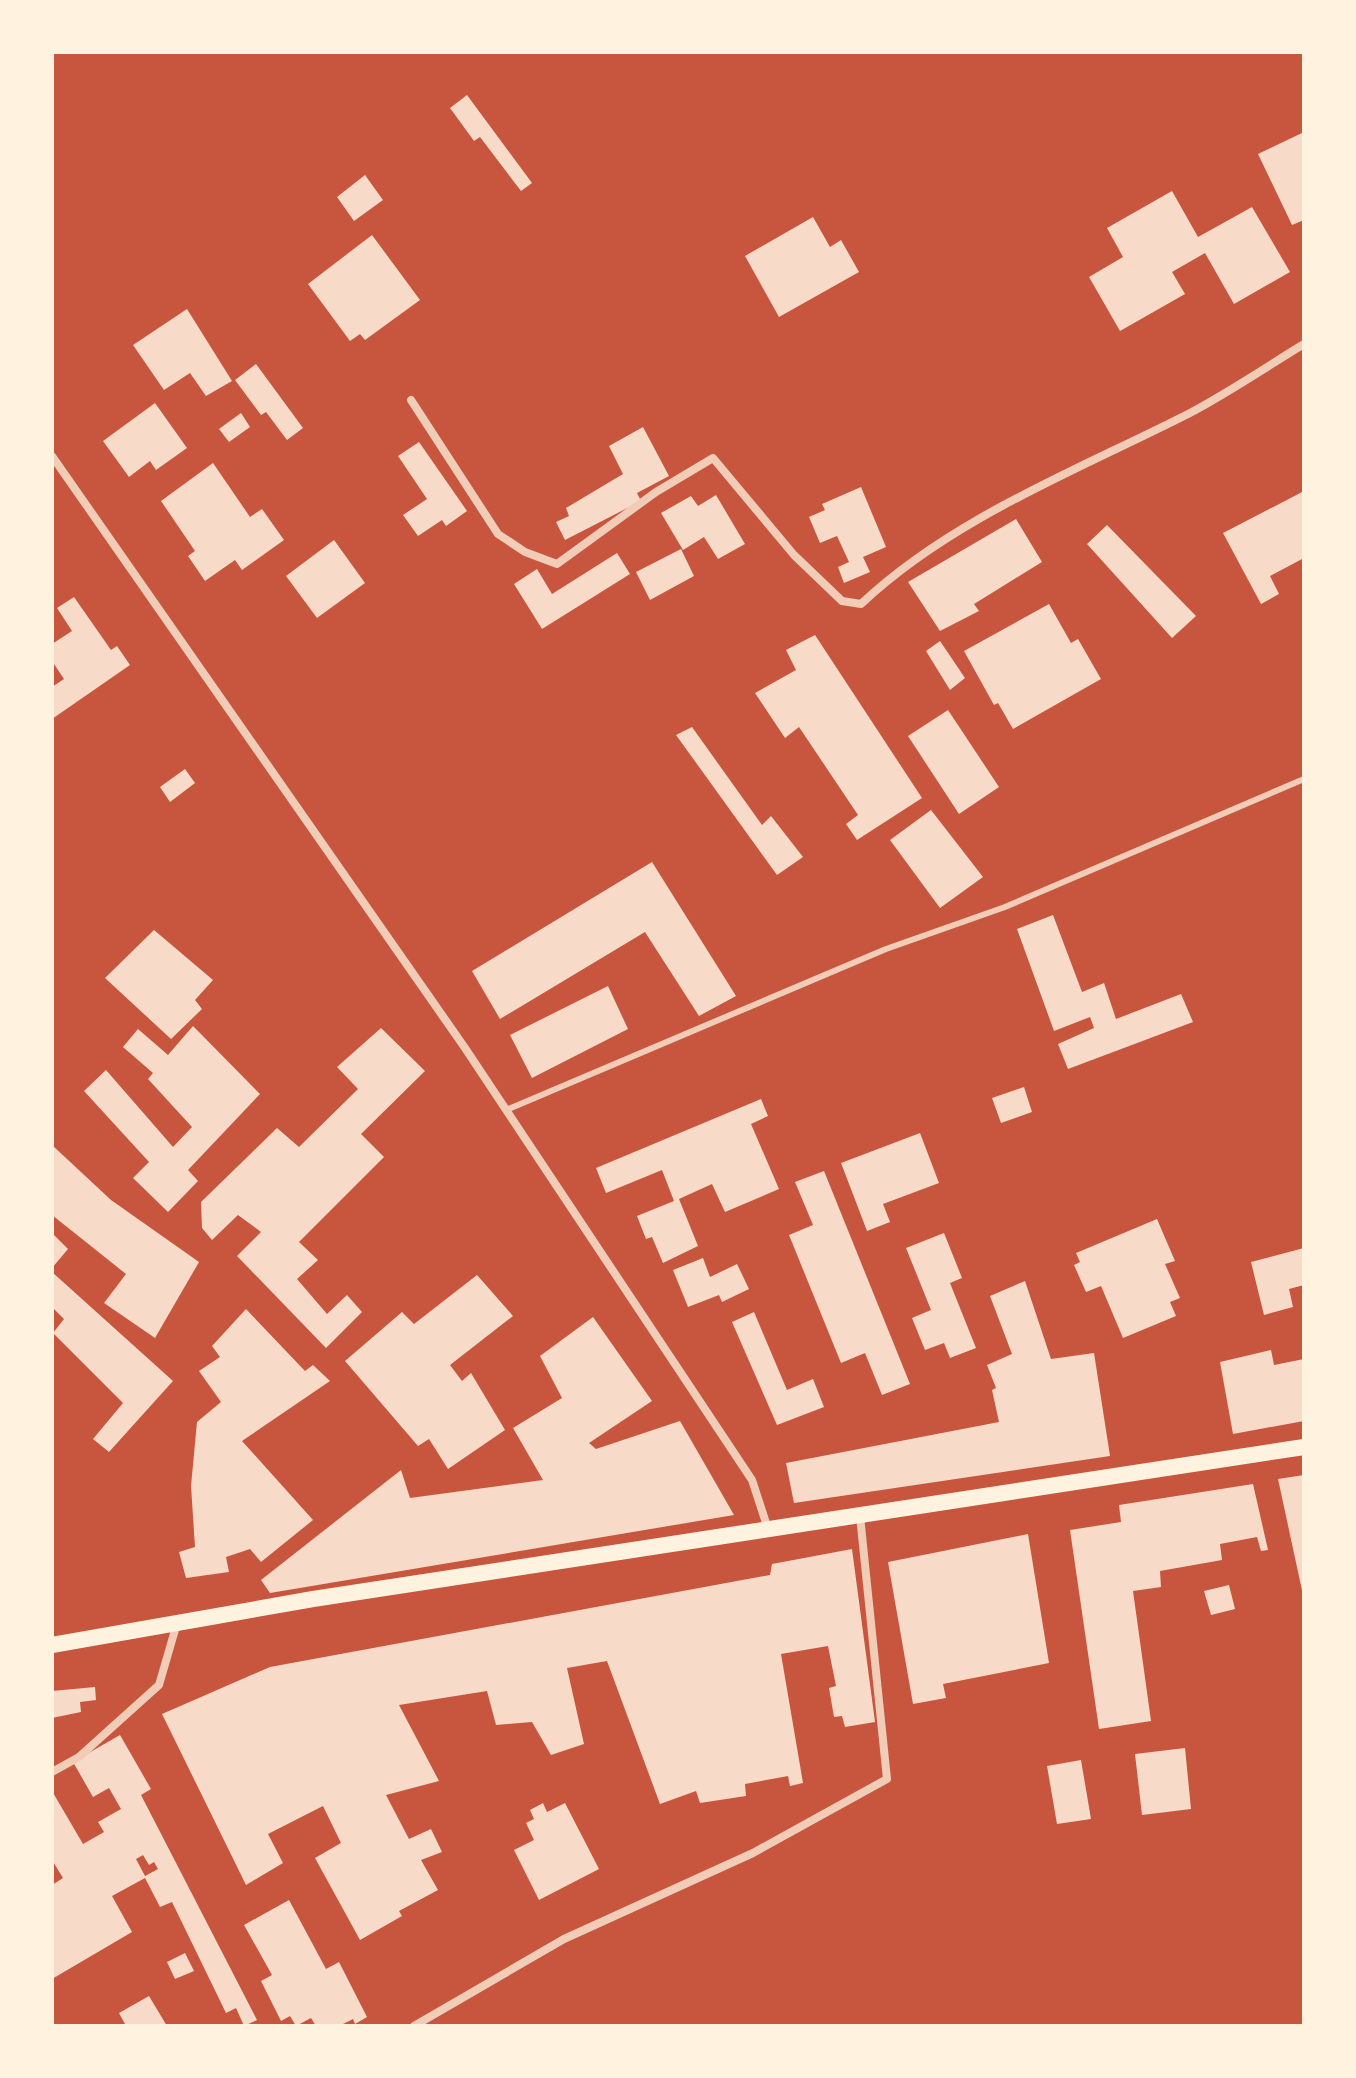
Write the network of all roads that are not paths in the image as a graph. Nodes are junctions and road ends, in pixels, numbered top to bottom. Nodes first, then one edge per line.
1 (1304, 344) edge
2 (411, 400) dead end
3 (52, 456) edge
4 (1304, 779) edge
5 (506, 1110) junction
6 (1304, 1447) edge
7 (860, 1516) junction
8 (769, 1530) junction
9 (177, 1623) junction
10 (52, 1645) edge
11 (52, 1772) edge
12 (414, 2026) edge

1 - 2 street
3 - 5 street
4 - 5 lane
5 - 8 street
6 - 7 main road
7 - 8 main road
7 - 12 street
8 - 9 main road
9 - 10 main road
9 - 11 street

